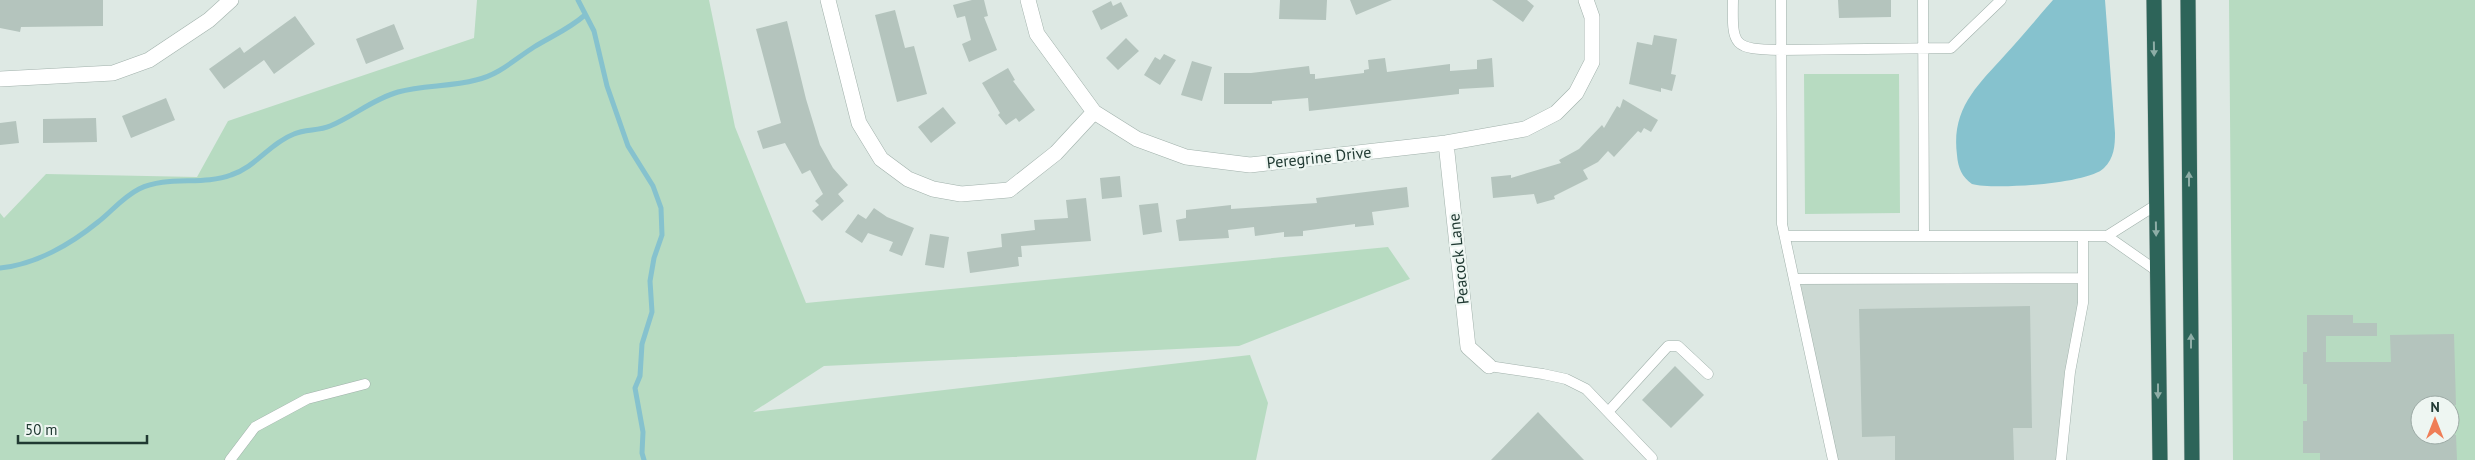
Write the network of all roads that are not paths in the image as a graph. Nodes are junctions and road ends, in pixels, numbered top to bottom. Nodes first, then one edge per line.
1 (231, 0) edge
2 (828, 0) edge
3 (1028, 0) edge
4 (1586, 0) edge
5 (1732, 0) edge
6 (1781, 0) edge
7 (1923, 0) edge
8 (2001, 0) edge
9 (2154, 0) edge
10 (2188, 0) edge
11 (1923, 48) junction
12 (1781, 50) junction
13 (0, 79) edge
14 (1094, 112) junction
15 (1446, 143) junction
16 (2156, 205) junction
17 (1924, 235) junction
18 (1785, 236) junction
19 (2083, 236) junction
20 (2107, 236) junction
21 (2157, 271) junction
22 (2083, 278) junction
23 (1794, 279) junction
24 (1489, 366) joint
25 (1708, 374) dead end
26 (366, 384) dead end
27 (1608, 412) junction
28 (1652, 458) dead end
29 (230, 460) edge
30 (1833, 460) edge
31 (2061, 460) edge
32 (2160, 460) edge
33 (2192, 460) edge

1 - 13 street
2 - 14 street
3 - 14 street, Peregrine Drive
4 - 15 street, Peregrine Drive
5 - 12 lane
6 - 12 lane
7 - 11 lane
8 - 11 lane
9 -> 16 highway
33 -> 10 highway
11 - 12 lane
11 - 17 lane
12 - 18 lane
14 - 15 street, Peregrine Drive
15 - 24 street, Peacock Lane
16 - 20 lane
16 -> 21 highway
17 - 18 lane
17 - 19 lane
18 - 23 lane
19 - 20 lane
19 - 22 lane
20 - 21 lane
21 -> 32 highway
22 - 23 lane
22 - 31 lane
23 - 30 lane
24 - 27 lane
25 - 27 lane
26 - 29 lane
27 - 28 lane

